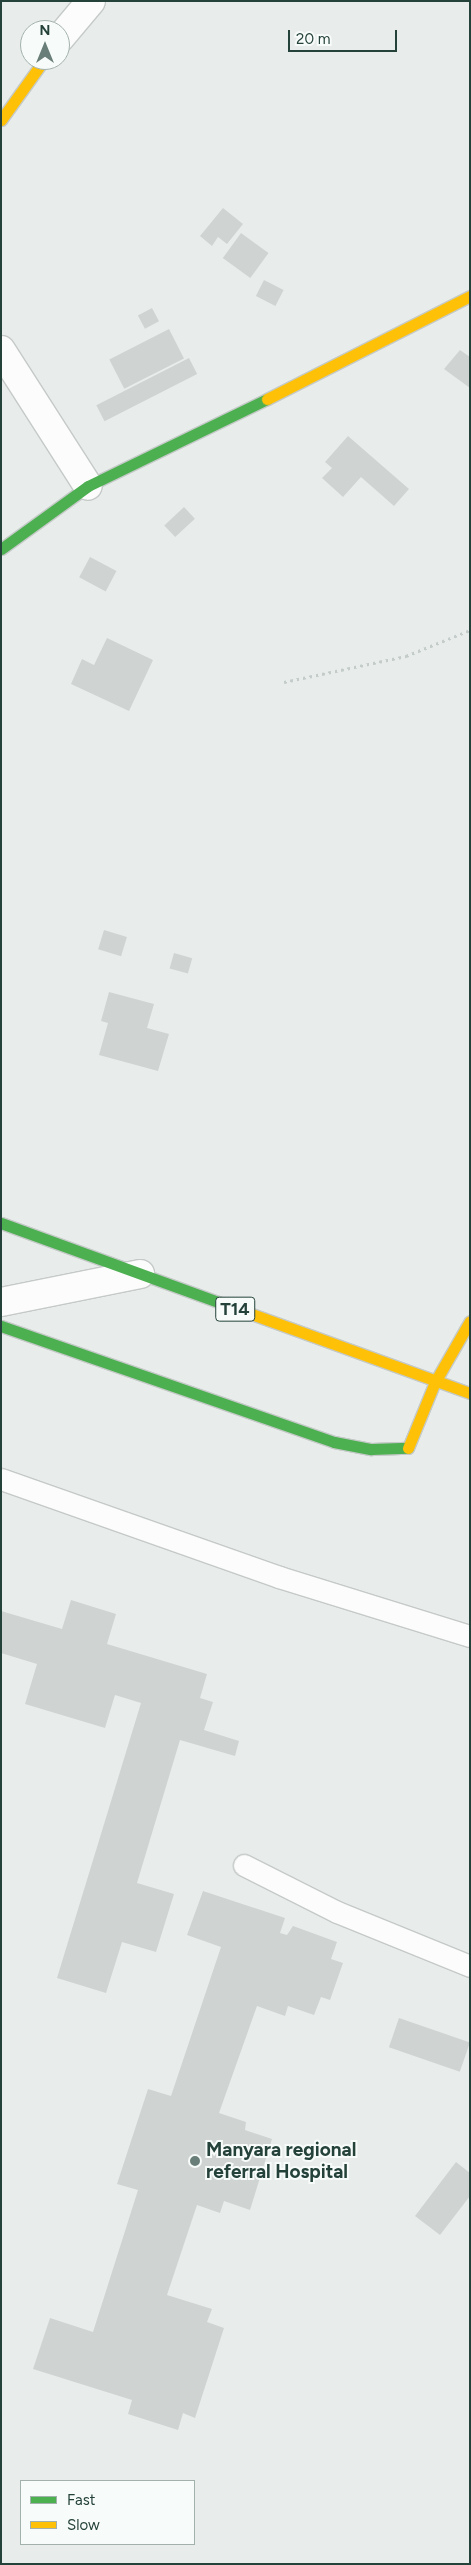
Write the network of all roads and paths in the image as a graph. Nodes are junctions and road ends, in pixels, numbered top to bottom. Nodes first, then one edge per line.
1 (90, 1) edge
2 (70, 26) edge
3 (37, 70) edge
4 (1, 120) edge
5 (470, 296) edge
6 (1, 350) edge
7 (88, 486) junction
8 (1, 549) edge
9 (470, 630) edge
10 (284, 682) dead end
11 (1, 1223) edge
12 (140, 1274) junction
13 (1, 1302) edge
14 (470, 1321) edge
15 (1, 1326) edge
16 (435, 1382) junction
17 (470, 1393) edge
18 (1, 1479) edge
19 (470, 1636) edge
20 (244, 1865) dead end
21 (470, 1966) edge

1 - 2 street
3 - 4 main road
5 - 7 main road
6 - 7 street
7 - 8 main road
9 - 10 path
11 - 12 main road, T14
12 - 13 street
12 - 16 main road, T14
14 - 16 main road
15 - 16 main road
16 - 17 main road, T14
18 - 19 lane
20 - 21 lane

